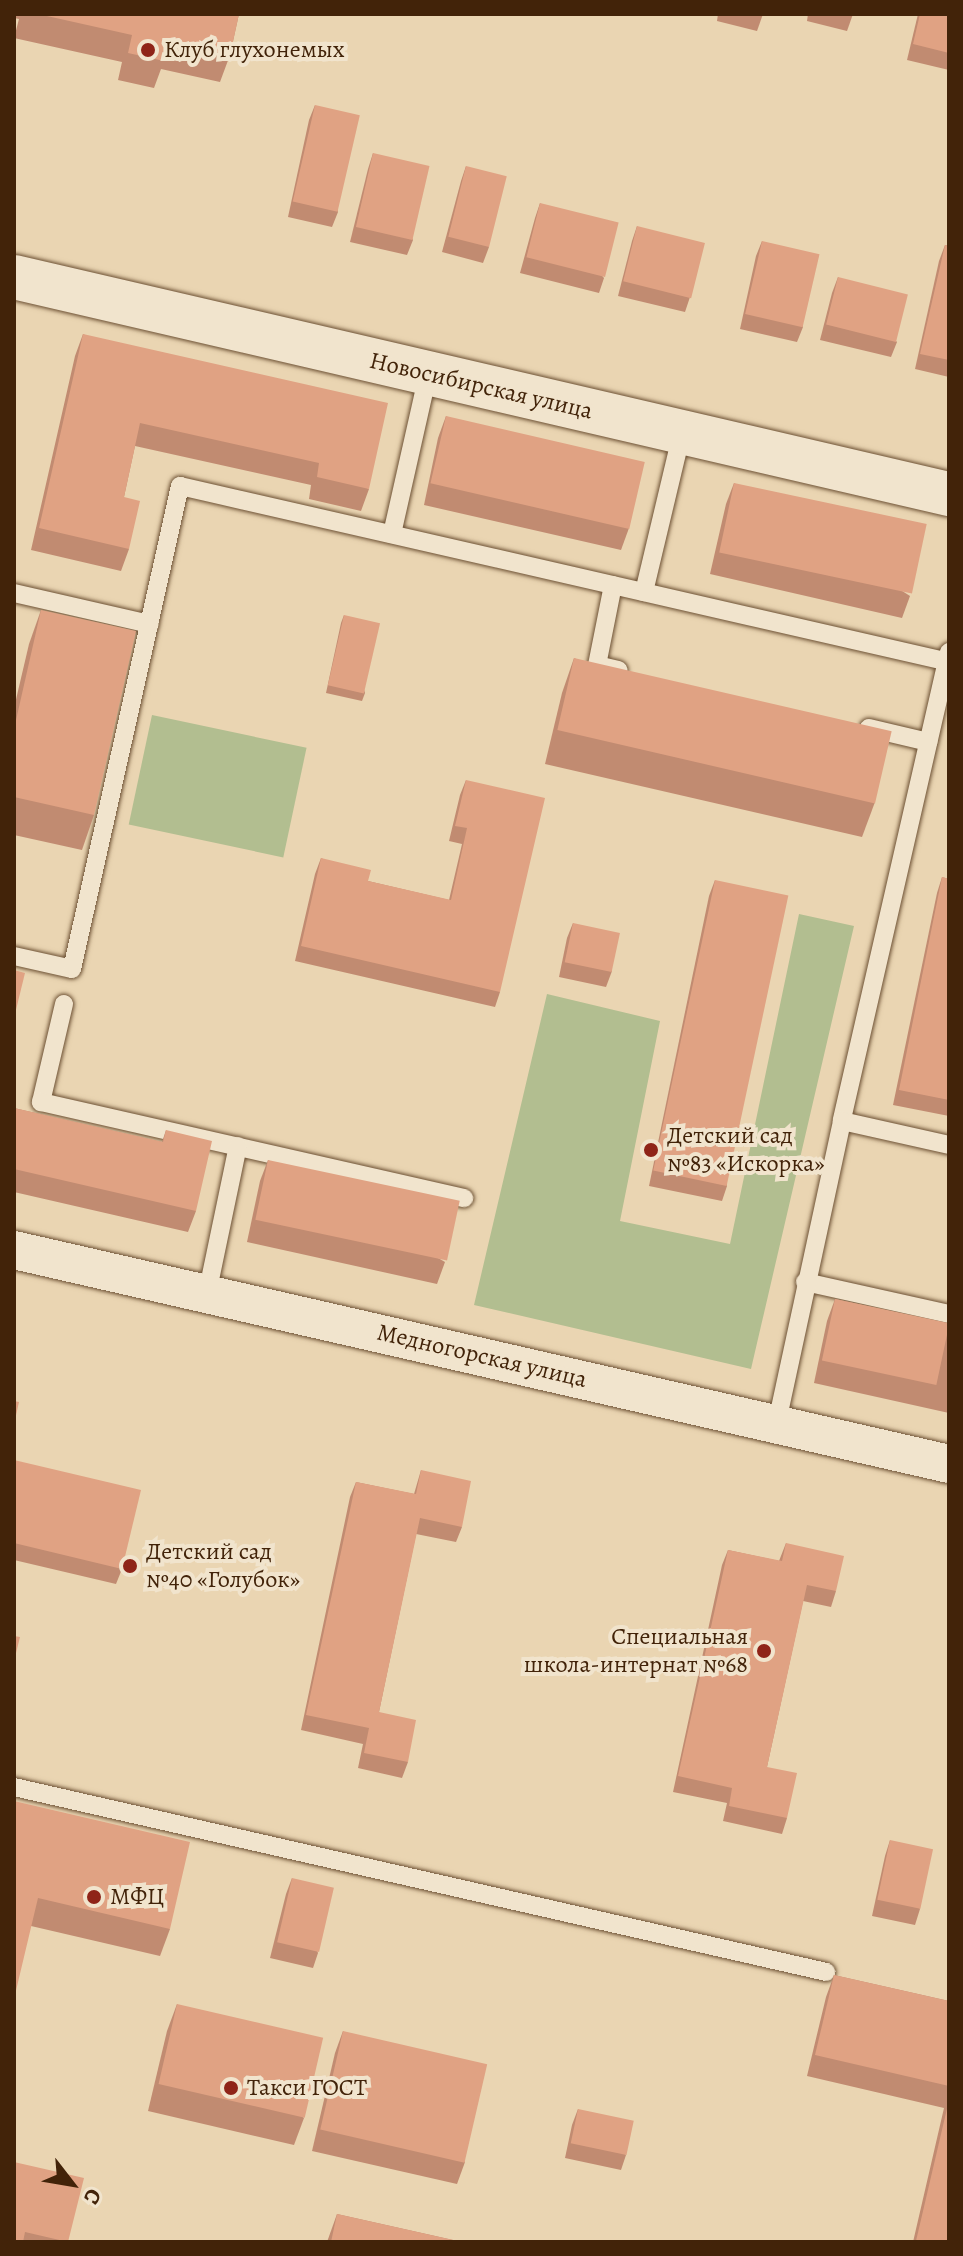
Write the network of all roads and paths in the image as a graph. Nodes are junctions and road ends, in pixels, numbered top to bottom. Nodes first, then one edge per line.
1 (16, 286) edge
2 (428, 374) junction
3 (682, 432) junction
4 (949, 494) edge
5 (392, 534) junction
6 (613, 585) junction
7 (644, 592) junction
8 (14, 593) edge
9 (149, 624) junction
10 (948, 659) edge
11 (642, 675) edge
12 (853, 724) edge
13 (928, 742) junction
14 (14, 956) edge
15 (64, 1004) dead end
16 (842, 1121) junction
17 (949, 1145) edge
18 (238, 1146) junction
19 (464, 1198) dead end
20 (14, 1250) edge
21 (805, 1282) junction
22 (207, 1294) junction
23 (949, 1314) edge
24 (777, 1422) junction
25 (949, 1464) edge
26 (14, 1787) edge
27 (826, 1972) dead end

1 - 2 main road, Новосибирская улица
2 - 3 main road, Новосибирская улица
2 - 5 lane
3 - 4 main road, Новосибирская улица
3 - 7 lane
5 - 6 lane
5 - 9 lane
6 - 7 lane
6 - 11 lane
7 - 10 lane
8 - 9 lane
9 - 14 lane
10 - 13 lane
12 - 13 lane
13 - 16 lane
15 - 18 lane
16 - 17 lane
16 - 21 lane
18 - 19 lane
18 - 22 lane
20 - 22 street, Медногорская улица
21 - 23 lane
21 - 24 lane
22 - 24 street, Медногорская улица
24 - 25 street, Медногорская улица
26 - 27 lane

